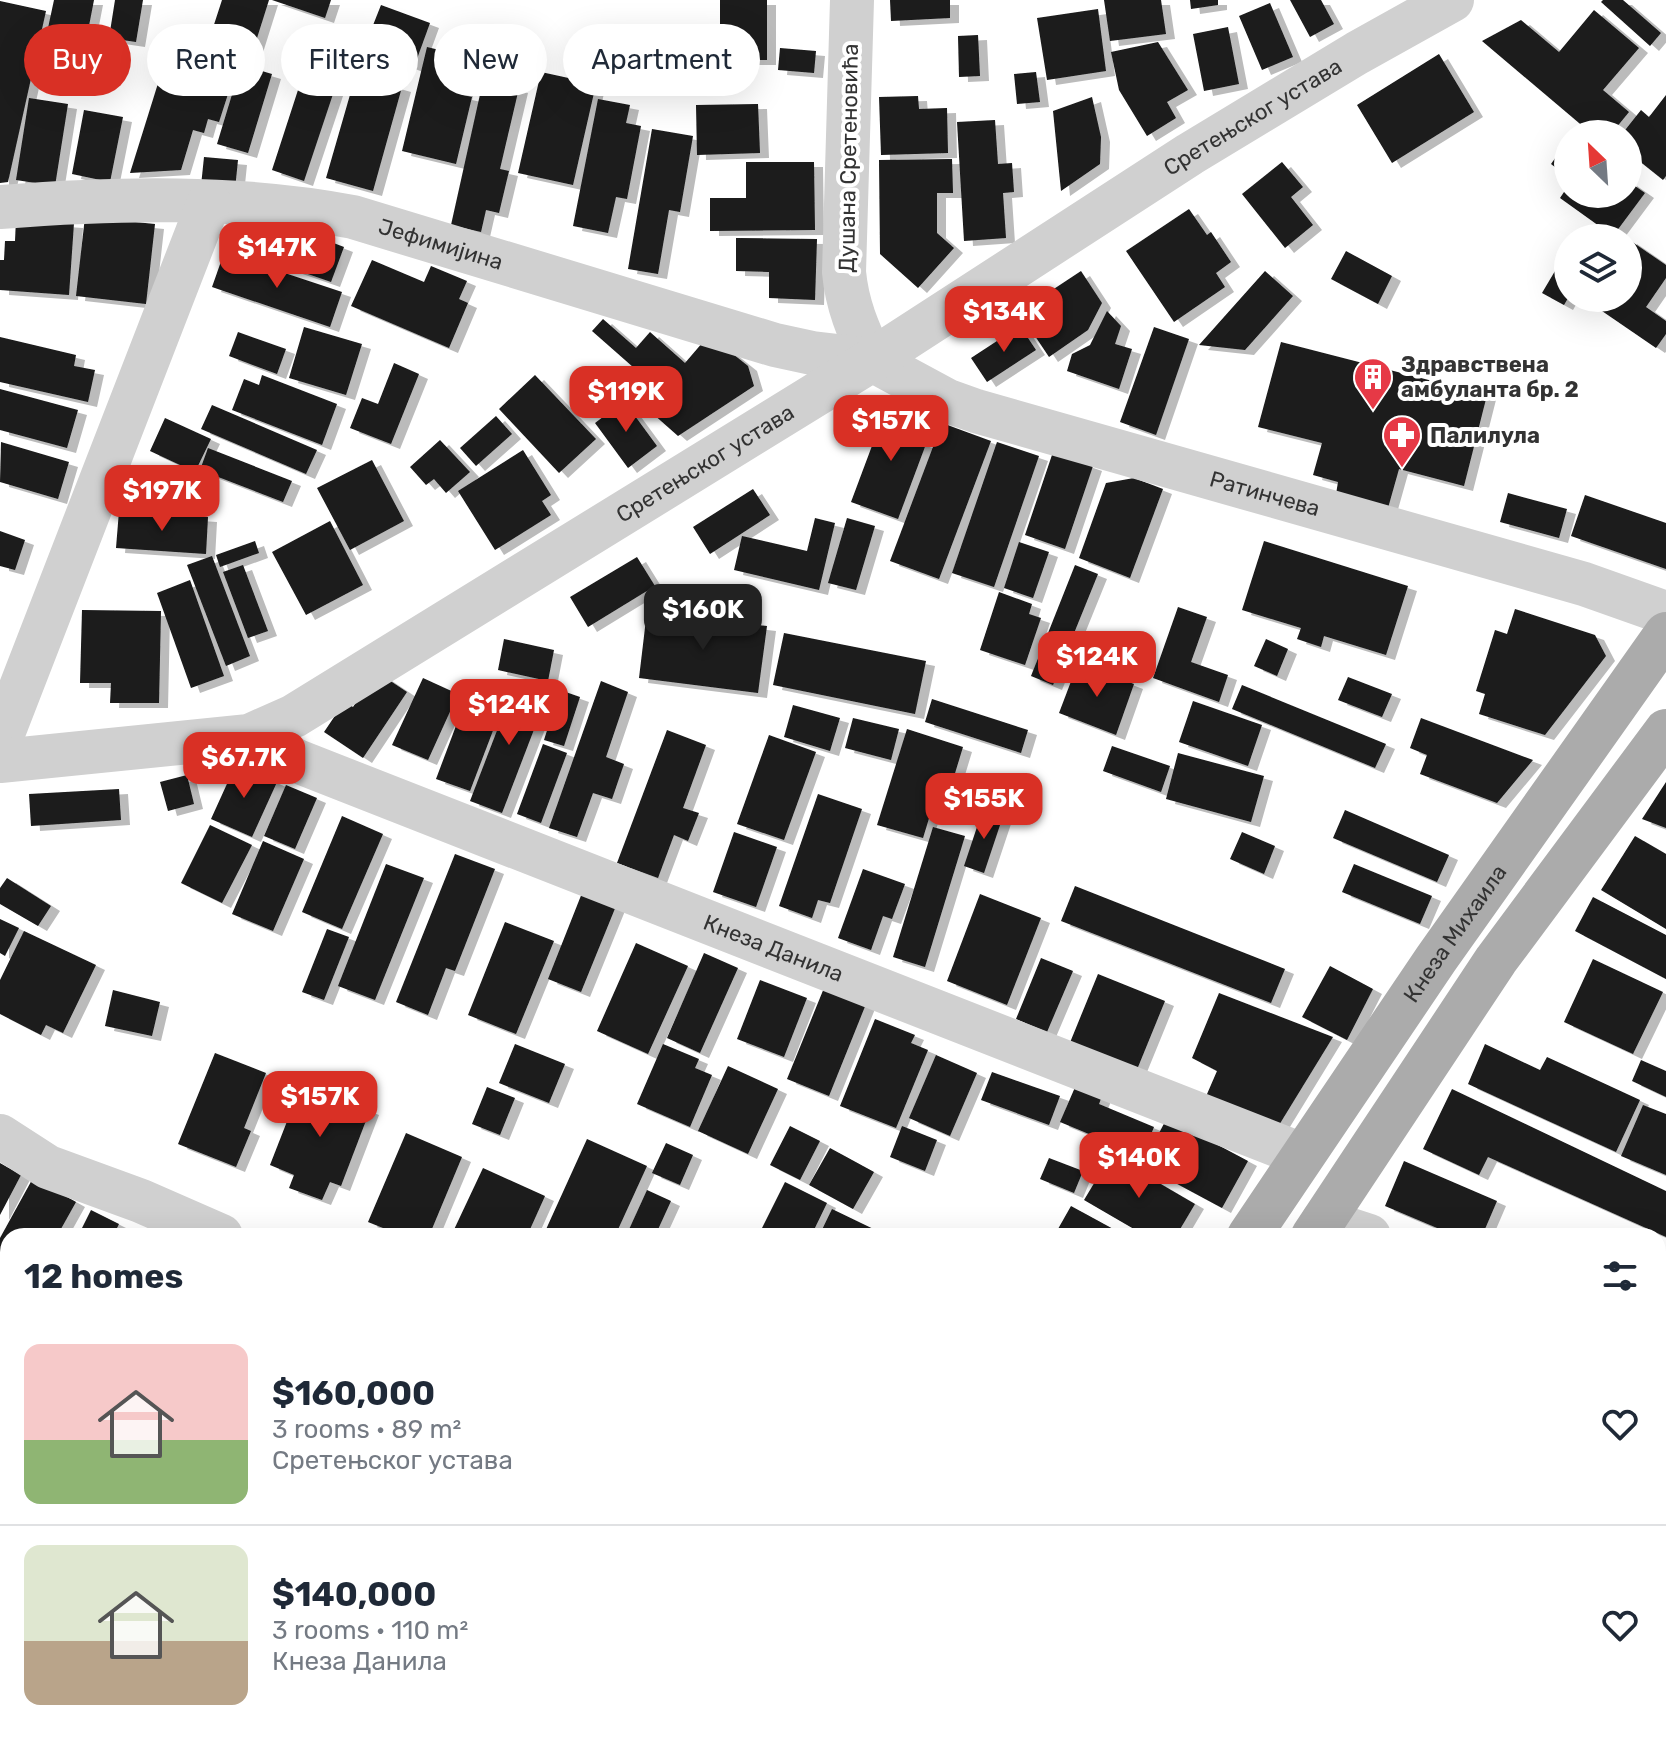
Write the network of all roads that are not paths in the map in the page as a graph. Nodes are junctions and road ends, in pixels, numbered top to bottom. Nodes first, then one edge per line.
1 (852, 0) edge
2 (1452, 0) edge
3 (209, 202) junction
4 (0, 207) edge
5 (872, 360) junction
6 (1666, 613) edge
7 (1666, 634) edge
8 (1666, 731) edge
9 (249, 736) junction
10 (0, 741) edge
11 (0, 761) edge
12 (0, 1136) edge
13 (1302, 1155) junction
14 (203, 1228) edge
15 (1254, 1228) edge
16 (1319, 1228) edge

1 - 5 street, Душана Сретеновића
2 - 5 street, Сретењског устава
3 - 4 street, Јефимијина
3 - 5 street, Јефимијина
3 - 10 street
5 - 6 street, Ратинчева
5 - 9 street, Сретењског устава
7 - 13 main road, Кнеза Михаила
8 - 16 main road
9 - 11 street, Сретењског устава
9 - 13 street, Кнеза Данила
12 - 14 street
13 - 15 main road, Кнеза Михаила

